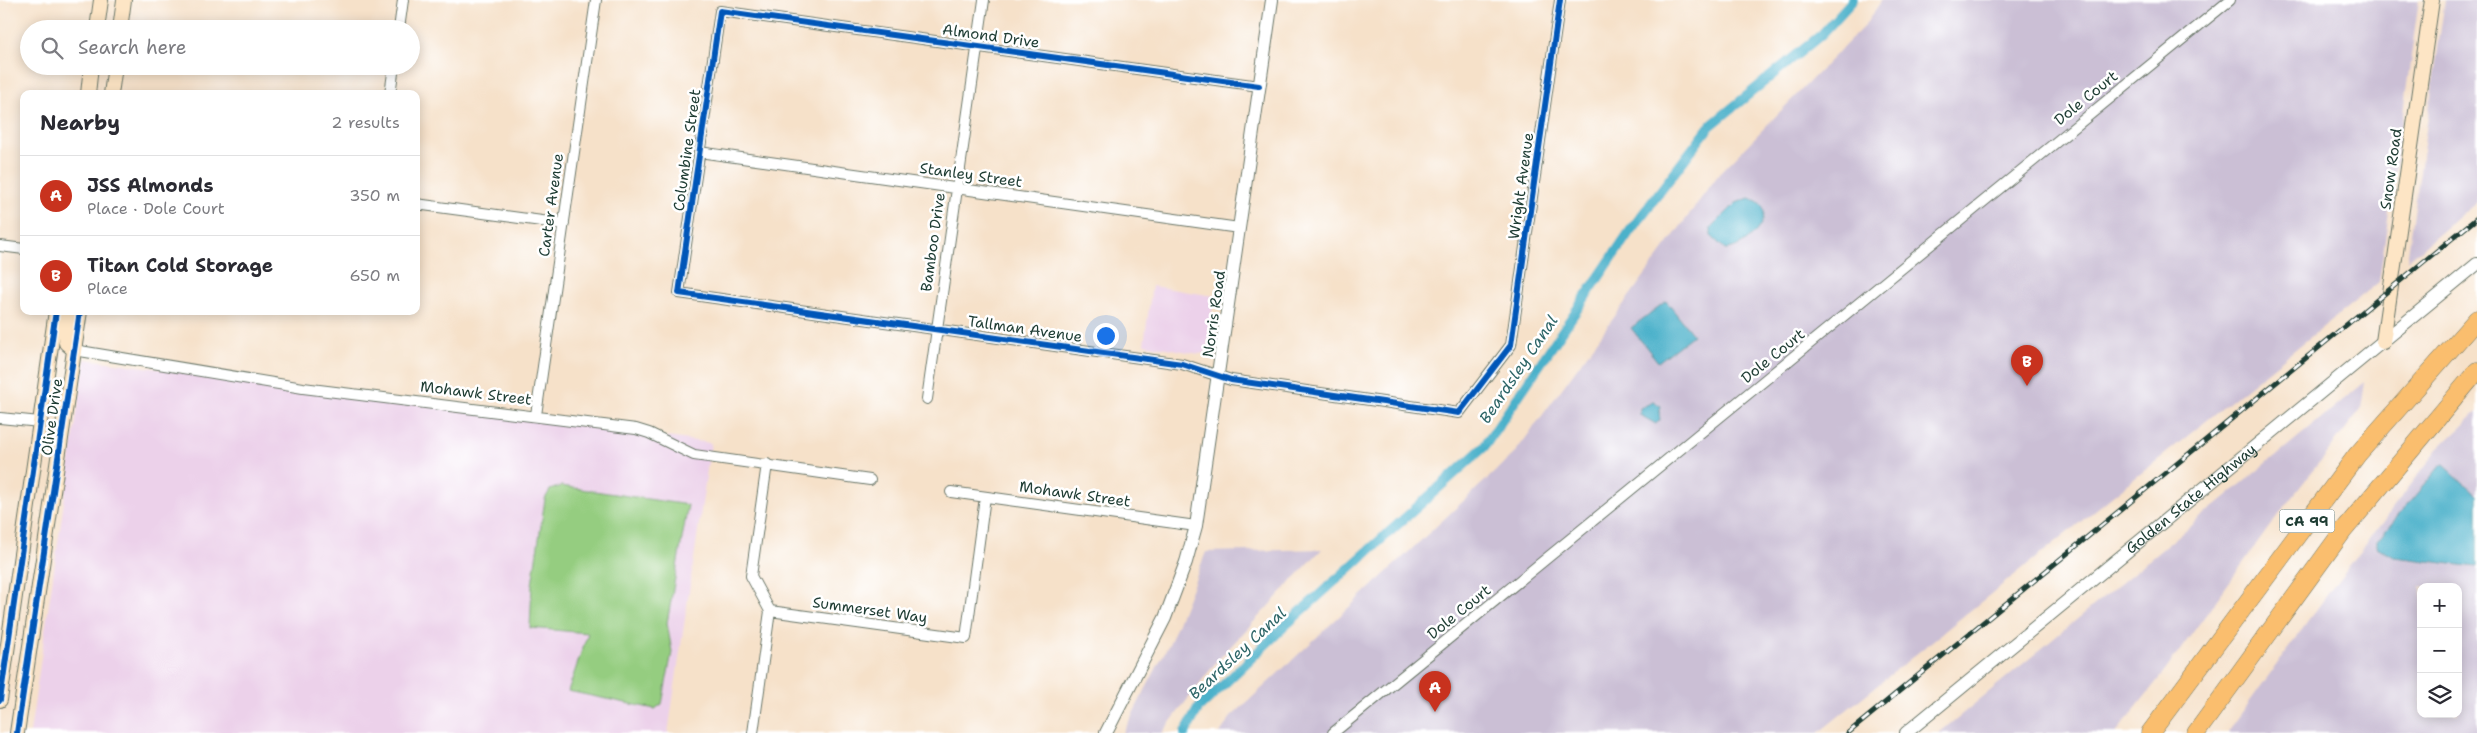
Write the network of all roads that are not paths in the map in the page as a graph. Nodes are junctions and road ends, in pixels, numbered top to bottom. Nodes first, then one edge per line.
1 (101, 0) edge
2 (124, 0) edge
3 (404, 0) edge
4 (596, 0) edge
5 (984, 0) edge
6 (1272, 0) edge
7 (1560, 0) edge
8 (2230, 0) edge
9 (2432, 0) edge
10 (720, 11) joint
11 (98, 20) edge
12 (121, 20) edge
13 (401, 20) edge
14 (977, 47) junction
15 (91, 75) edge
16 (114, 75) edge
17 (393, 75) edge
18 (1260, 86) junction
19 (89, 90) edge
20 (112, 90) edge
21 (391, 90) edge
22 (699, 152) junction
23 (956, 188) junction
24 (420, 205) edge
25 (564, 224) junction
26 (1239, 228) junction
27 (0, 246) edge
28 (20, 248) edge
29 (2477, 264) edge
30 (679, 294) joint
31 (55, 315) edge
32 (68, 315) edge
33 (79, 315) edge
34 (2477, 319) edge
35 (936, 329) junction
36 (2383, 342) junction
37 (74, 350) junction
38 (1492, 369) joint
39 (2477, 371) edge
40 (1218, 378) junction
41 (927, 399) dead end
42 (536, 415) junction
43 (0, 418) edge
44 (40, 422) junction
45 (767, 464) junction
46 (870, 480) dead end
47 (951, 492) dead end
48 (985, 497) junction
49 (1196, 526) junction
50 (770, 611) junction
51 (0, 700) edge
52 (17, 733) edge
53 (753, 733) edge
54 (1106, 733) edge
55 (1333, 733) edge
56 (1906, 733) edge
57 (2150, 733) edge
58 (2196, 733) edge

1 - 11 main road
2 - 12 main road
3 - 13 street
4 - 25 street, Carter Avenue
5 - 14 street, Bamboo Drive
6 - 18 street, Norris Road
7 - 38 street, Wright Avenue
8 - 55 street, Dole Court
9 - 36 main road, Snow Road
10 - 14 street, Almond Drive
10 - 22 street, Columbine Street
14 - 18 street, Almond Drive
14 - 23 street, Bamboo Drive
15 - 19 main road
16 - 20 main road
17 - 21 street
18 - 26 street, Norris Road
22 - 23 street, Stanley Street
22 - 30 street, Columbine Street
23 - 26 street, Stanley Street
23 - 35 street, Bamboo Drive
24 - 25 street
25 - 42 street, Carter Avenue
26 - 40 street, Norris Road
27 - 28 street
29 - 36 street, Golden State Highway
30 - 35 street, Tallman Avenue
31 - 44 main road, Olive Drive
32 - 37 main road
33 - 37 main road, Olive Drive
34 - 57 highway, CA 99
35 - 40 street, Tallman Avenue
35 - 41 street, Bamboo Drive
36 - 56 street, Golden State Highway
37 - 42 street, Mohawk Street
37 - 52 main road, Olive Drive
38 - 40 street, Tallman Avenue
39 - 58 highway, CA 99
40 - 49 street, Norris Road
42 - 45 street, Mohawk Street
43 - 44 street
44 - 51 main road, Olive Drive
45 - 46 street, Mohawk Street
45 - 50 street
47 - 48 street, Mohawk Street
48 - 49 street, Mohawk Street
48 - 50 street, Summerset Way
49 - 54 street, Norris Road
50 - 53 street

